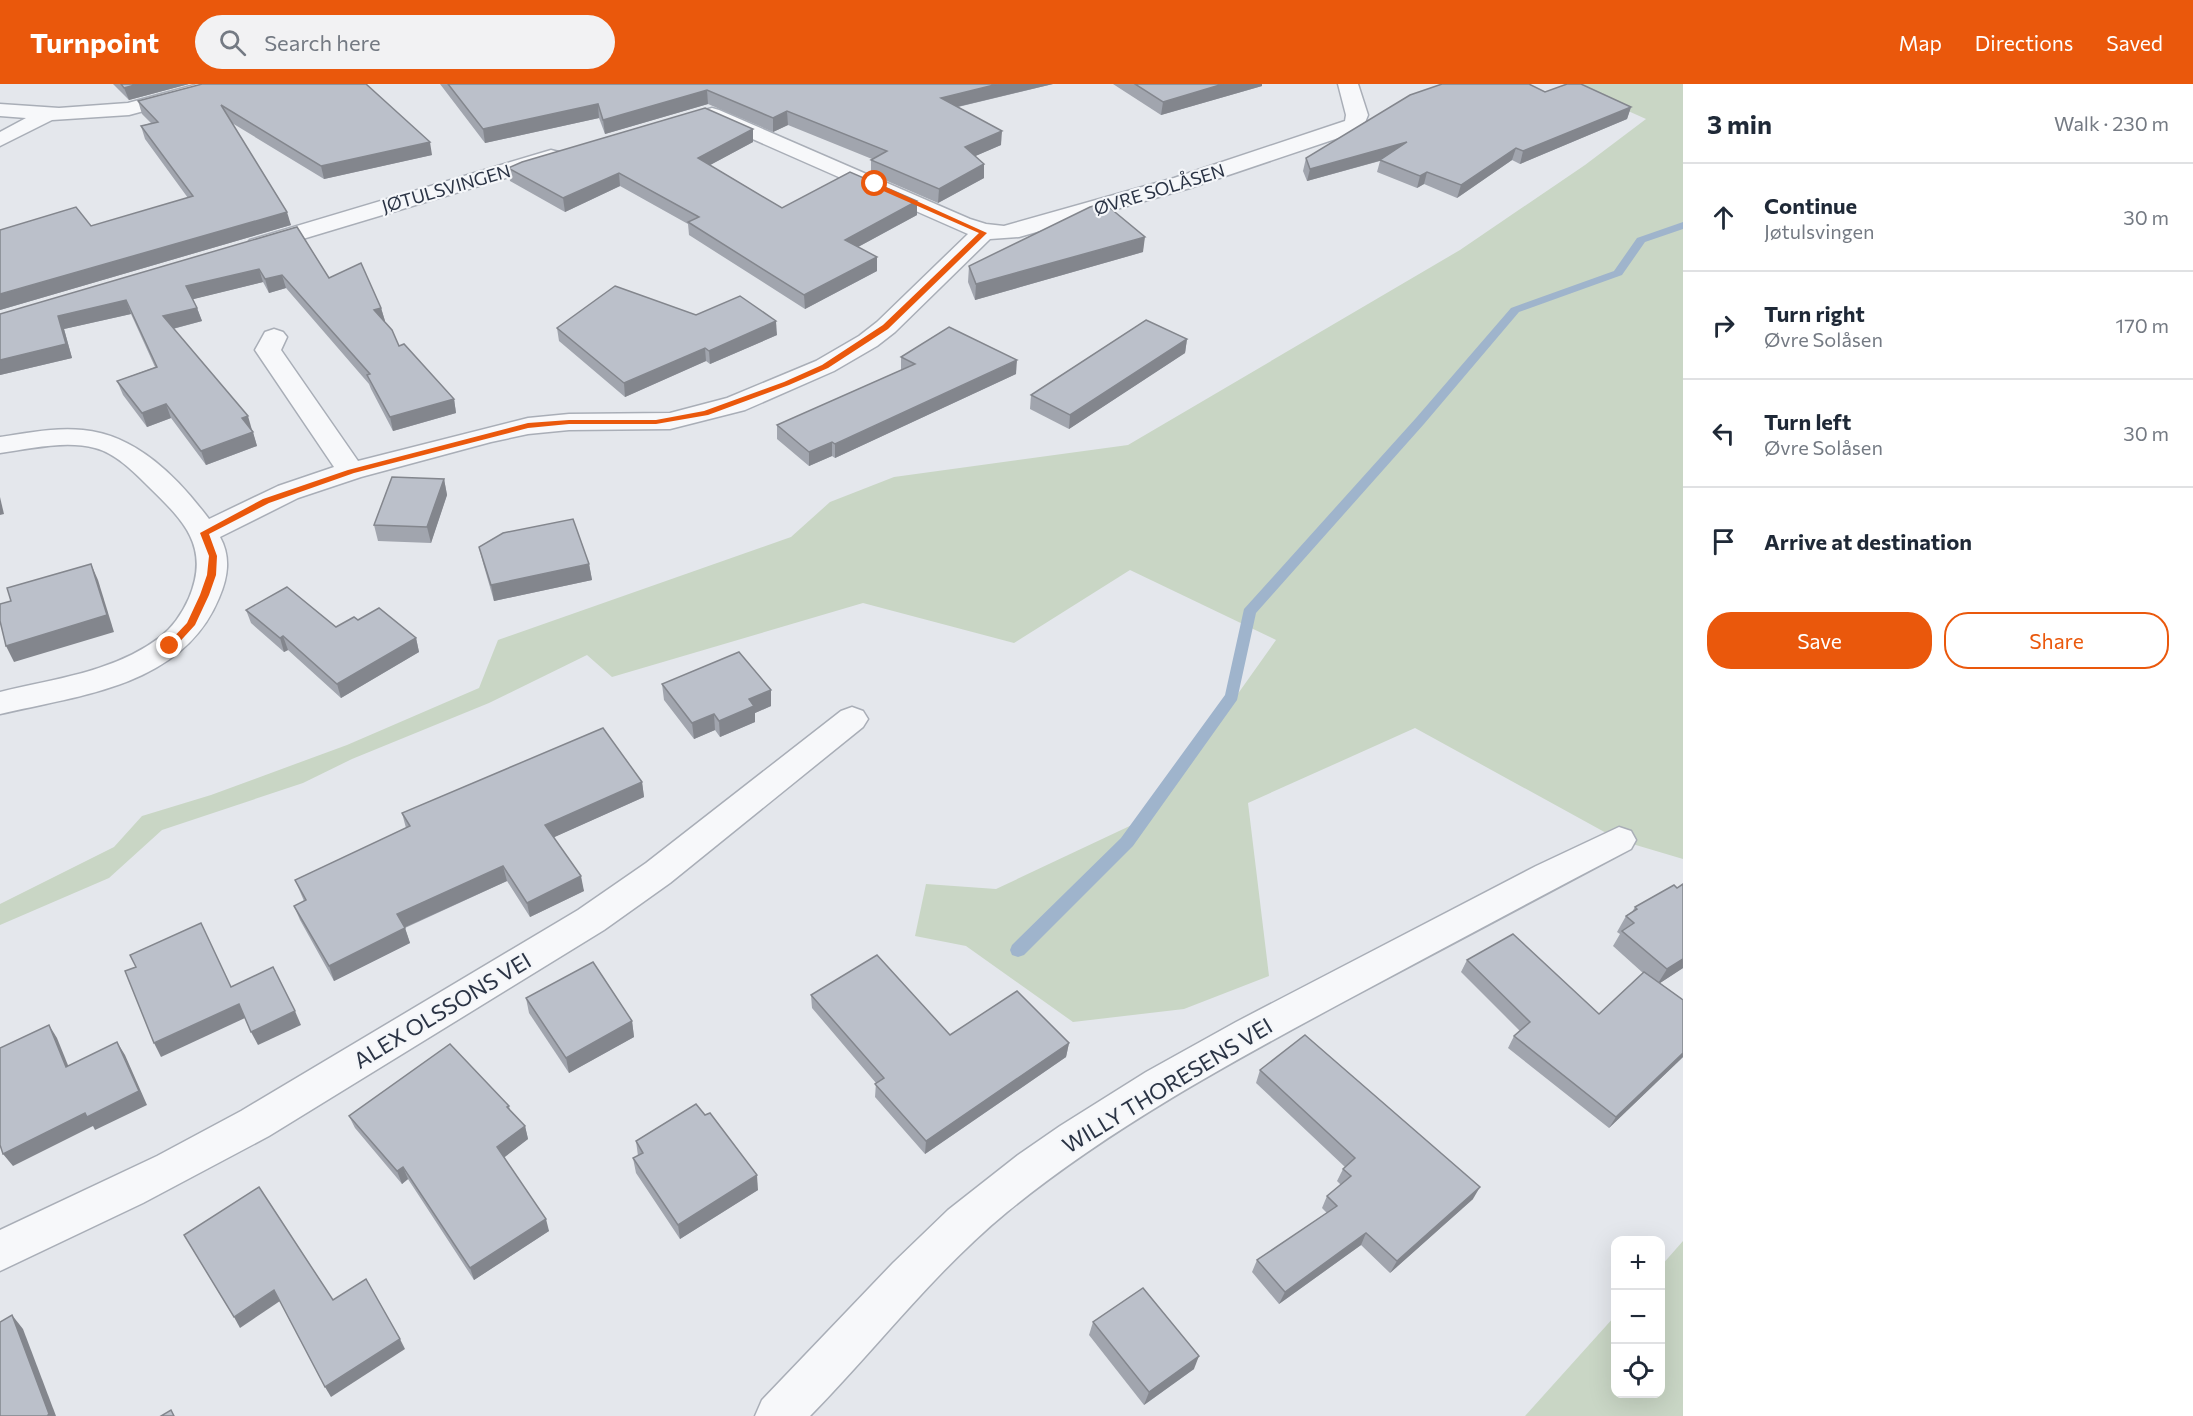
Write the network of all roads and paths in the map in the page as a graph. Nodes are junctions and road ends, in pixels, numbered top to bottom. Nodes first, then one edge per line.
1 (222, 84) edge
2 (1348, 84) edge
3 (0, 110) edge
4 (48, 113) junction
5 (696, 115) edge
6 (0, 140) edge
7 (572, 151) edge
8 (983, 233) junction
9 (238, 250) edge
10 (274, 337) dead end
11 (0, 445) edge
12 (351, 471) junction
13 (204, 533) junction
14 (0, 703) edge
15 (852, 719) dead end
16 (1619, 840) dead end
17 (0, 1251) edge
18 (778, 1416) edge

1 - 4 street
2 - 8 street, ØVRE SOLÅSEN
3 - 4 street
4 - 6 street
5 - 8 street
7 - 9 street, JØTULSVINGEN
8 - 12 street
10 - 12 street
11 - 13 street
12 - 13 street
13 - 14 street
15 - 17 street, ALEX OLSSONS VEI
16 - 18 street, WILLY THORESENS VEI

